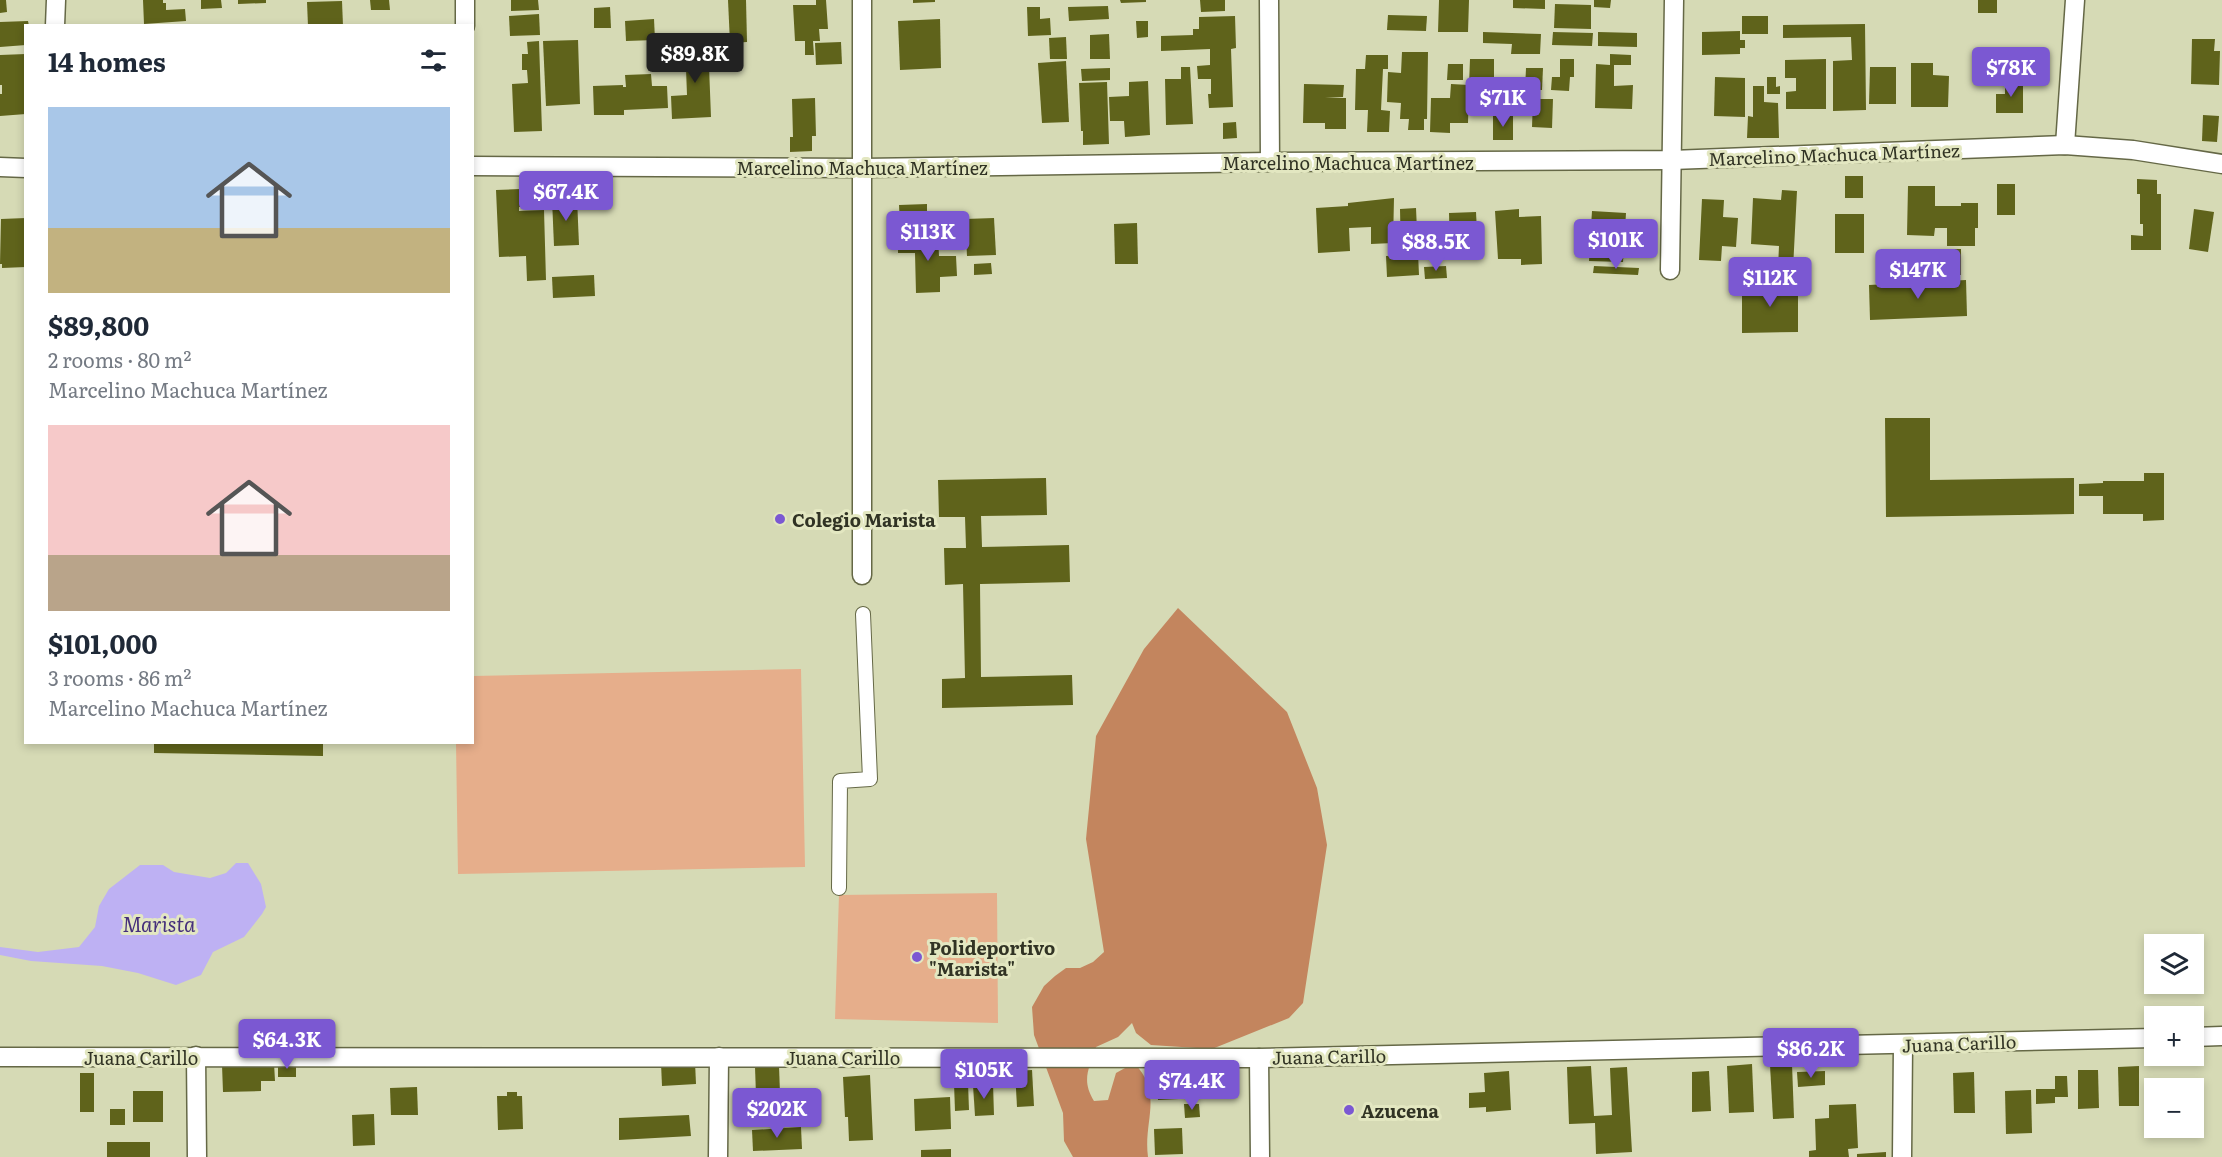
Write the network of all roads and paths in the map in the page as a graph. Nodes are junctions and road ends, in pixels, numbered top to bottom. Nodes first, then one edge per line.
1 (56, 0) edge
2 (465, 0) edge
3 (861, 0) edge
4 (1269, 0) edge
5 (1674, 0) edge
6 (2075, 0) edge
7 (55, 24) edge
8 (465, 24) edge
9 (2064, 145) junction
10 (1672, 160) junction
11 (1270, 162) junction
12 (2222, 164) edge
13 (474, 166) edge
14 (0, 167) edge
15 (24, 168) edge
16 (863, 168) junction
17 (1670, 270) dead end
18 (862, 575) dead end
19 (863, 614) dead end
20 (839, 888) dead end
21 (2222, 1036) edge
22 (2204, 1037) edge
23 (2144, 1038) edge
24 (1903, 1045) junction
25 (196, 1056) junction
26 (719, 1057) junction
27 (0, 1058) edge
28 (1259, 1058) junction
29 (197, 1157) edge
30 (718, 1157) edge
31 (1260, 1157) edge
32 (1902, 1157) edge

1 - 7 street
2 - 8 street
3 - 16 street
4 - 11 street
5 - 10 street
6 - 9 street
9 - 10 street, Marcelino Machuca Martínez
9 - 12 street, Marcelino Machuca Martínez
10 - 11 street, Marcelino Machuca Martínez
10 - 17 street
11 - 16 street, Marcelino Machuca Martínez
13 - 16 street, Marcelino Machuca Martínez
14 - 15 street
16 - 18 street
19 - 20 street
21 - 22 street
23 - 24 street, Juana Carillo
24 - 28 street, Juana Carillo
24 - 32 street
25 - 26 street, Juana Carillo
25 - 27 street, Juana Carillo
25 - 29 street
26 - 28 street, Juana Carillo
26 - 30 street
28 - 31 street

